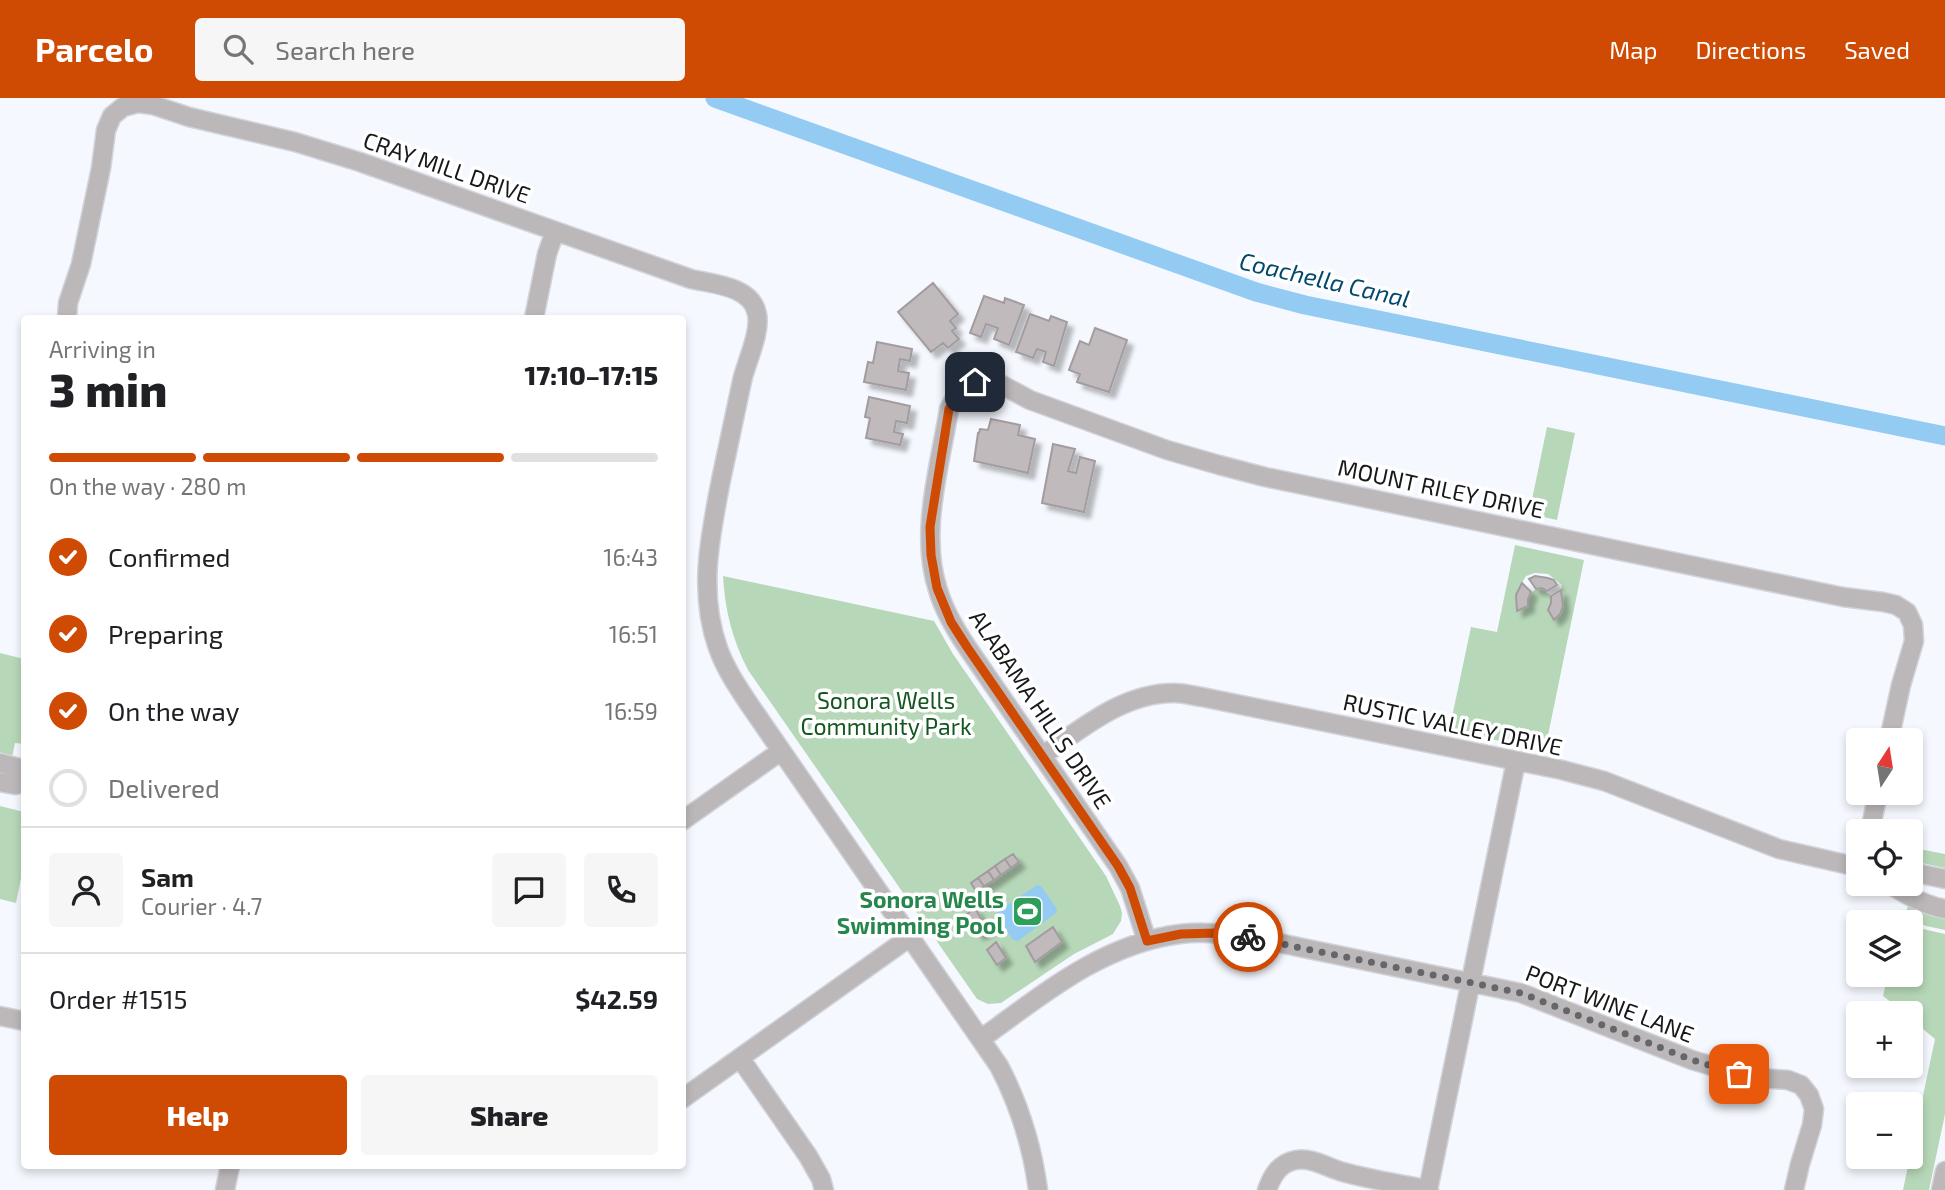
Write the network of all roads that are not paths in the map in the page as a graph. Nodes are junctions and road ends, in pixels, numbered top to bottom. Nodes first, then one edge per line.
1 (555, 231) junction
2 (66, 315) edge
3 (535, 315) edge
4 (975, 382) joint
5 (1892, 728) edge
6 (781, 751) junction
7 (1042, 756) junction
8 (1516, 761) junction
9 (0, 763) edge
10 (21, 769) edge
11 (0, 782) edge
12 (21, 784) edge
13 (686, 818) edge
14 (1846, 864) edge
15 (1923, 875) edge
16 (1944, 879) edge
17 (1909, 896) edge
18 (1938, 908) edge
19 (910, 937) junction
20 (1147, 941) junction
21 (1471, 982) junction
22 (0, 1016) edge
23 (21, 1020) edge
24 (981, 1039) junction
25 (740, 1058) junction
26 (686, 1096) edge
27 (229, 1169) edge
28 (1945, 1171) edge
29 (225, 1190) edge
30 (824, 1190) edge
31 (1038, 1190) edge
32 (1267, 1190) edge
33 (1429, 1190) edge
34 (1794, 1190) edge
35 (1941, 1190) edge

1 - 2 street, CRAY MILL DRIVE
1 - 3 street
1 - 6 street, CRAY MILL DRIVE
4 - 5 street, MOUNT RILEY DRIVE
4 - 7 street, ALABAMA HILLS DRIVE
6 - 13 street
6 - 19 street
7 - 8 street, RUSTIC VALLEY DRIVE
7 - 20 street, ALABAMA HILLS DRIVE
8 - 14 street, RUSTIC VALLEY DRIVE
8 - 21 street
9 - 10 street
11 - 12 street
15 - 16 street
16 - 18 street
17 - 18 street
19 - 24 street
19 - 25 street
20 - 21 street, PORT WINE LANE
20 - 24 street, PORT WINE LANE
21 - 33 street
21 - 34 street, PORT WINE LANE
22 - 23 street
24 - 31 street
25 - 26 street
25 - 30 street
27 - 29 street
28 - 35 street
32 - 33 street

